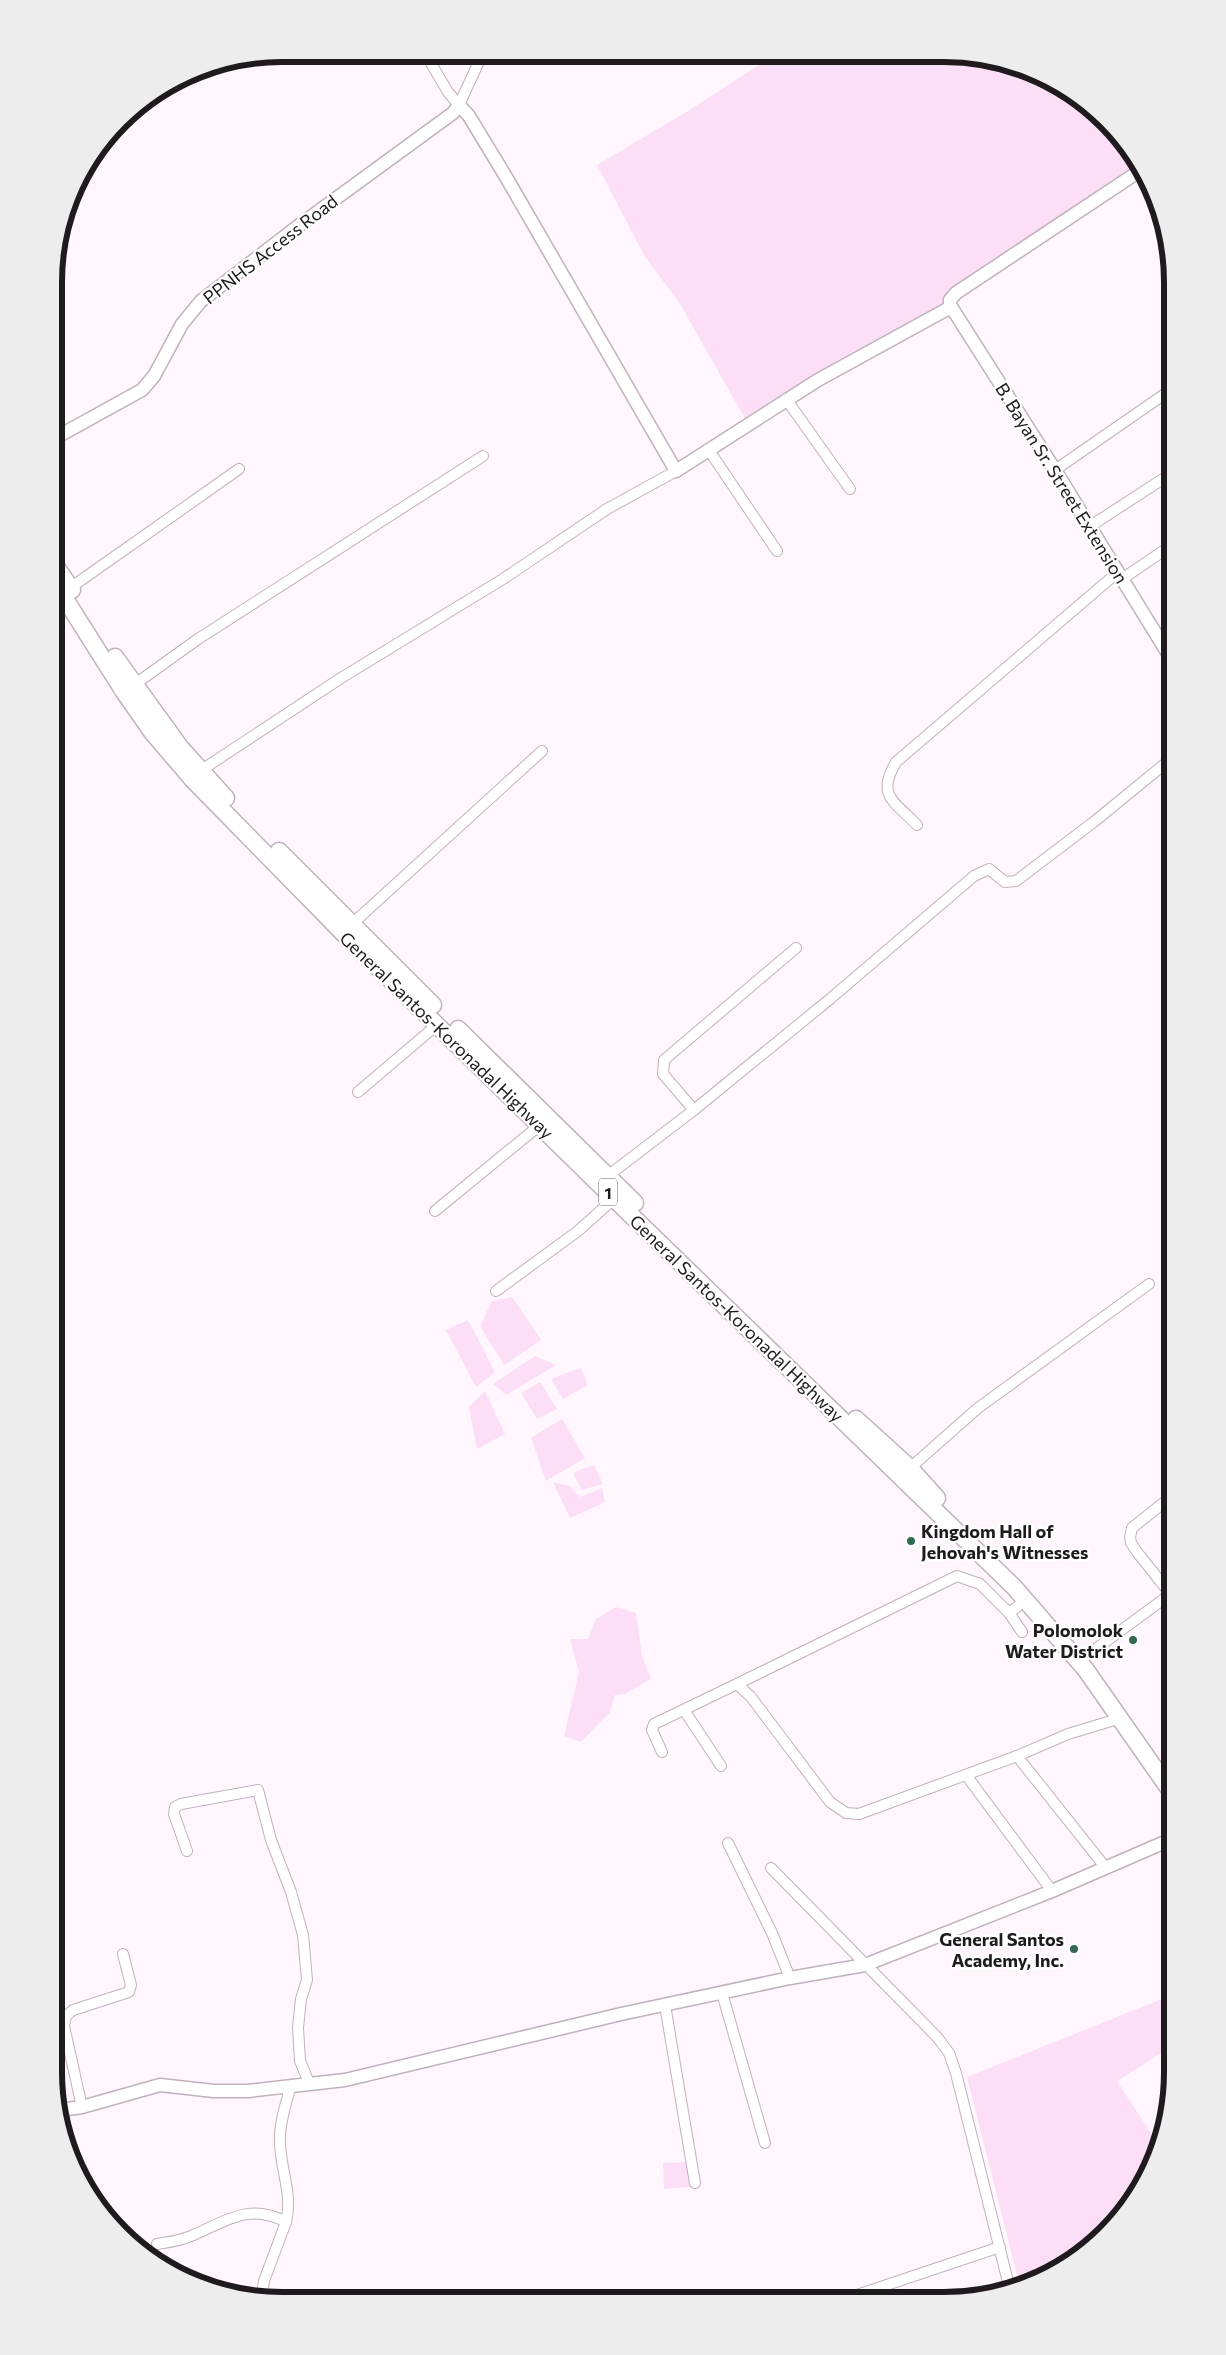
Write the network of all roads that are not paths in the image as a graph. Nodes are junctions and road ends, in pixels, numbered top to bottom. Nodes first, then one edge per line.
1 (430, 62) edge
2 (479, 62) edge
3 (459, 105) junction
4 (1135, 174) edge
5 (951, 307) junction
6 (1164, 395) edge
7 (786, 399) junction
8 (62, 435) edge
9 (708, 450) junction
10 (483, 456) dead end
11 (239, 469) dead end
12 (1055, 470) junction
13 (676, 471) junction
14 (1164, 478) edge
15 (850, 489) dead end
16 (1089, 527) junction
17 (1164, 550) edge
18 (777, 551) dead end
19 (1120, 575) junction
20 (63, 585) edge
21 (1164, 647) edge
22 (129, 689) junction
23 (542, 751) dead end
24 (1164, 764) edge
25 (200, 771) junction
26 (239, 819) junction
27 (917, 825) dead end
28 (352, 924) junction
29 (796, 948) dead end
30 (438, 1024) junction
31 (358, 1092) dead end
32 (694, 1110) junction
33 (540, 1125) junction
34 (604, 1180) junction
35 (619, 1194) junction
36 (435, 1211) dead end
37 (1149, 1284) dead end
38 (496, 1291) dead end
39 (910, 1468) junction
40 (1164, 1502) edge
41 (1164, 1585) edge
42 (1164, 1599) edge
43 (1026, 1600) junction
44 (1009, 1613) junction
45 (1022, 1632) dead end
46 (1082, 1659) junction
47 (737, 1684) junction
48 (684, 1710) junction
49 (1121, 1718) junction
50 (662, 1752) dead end
51 (1017, 1756) junction
52 (1164, 1764) edge
53 (721, 1766) dead end
54 (966, 1775) junction
55 (1164, 1781) edge
56 (728, 1843) dead end
57 (1164, 1843) edge
58 (187, 1851) dead end
59 (771, 1868) dead end
60 (1106, 1868) junction
61 (1052, 1891) junction
62 (123, 1954) dead end
63 (865, 1965) junction
64 (790, 1978) junction
65 (722, 1993) junction
66 (665, 2005) junction
67 (310, 2085) junction
68 (290, 2088) junction
69 (82, 2107) junction
70 (66, 2109) edge
71 (766, 2143) dead end
72 (695, 2183) dead end
73 (286, 2222) junction
74 (158, 2244) dead end
75 (1000, 2247) junction
76 (1008, 2283) edge
77 (262, 2292) edge
78 (866, 2292) edge

1 - 3 street
2 - 3 street, PPNHS Access Road
3 - 8 street, PPNHS Access Road
3 - 13 street
4 - 5 street
5 - 7 street
5 - 12 street, B. Bayan Sr. Street Extension
6 - 12 street
7 - 9 street
7 - 15 street
9 - 13 street
9 - 18 street
10 - 22 street
11 - 20 street
12 - 16 street, B. Bayan Sr. Street Extension
13 - 25 street
14 - 16 street
16 - 19 street, B. Bayan Sr. Street Extension
17 - 19 street
19 - 21 street, B. Bayan Sr. Street Extension
19 - 27 street
20 - 22 highway, General Santos-Koronadal Highway / 1
22 - 25 highway, General Santos-Koronadal Highway / 1
22 - 26 highway, General Santos-Koronadal Highway / 1
23 - 28 street
24 - 32 street
25 - 26 highway, General Santos-Koronadal Highway / 1
26 - 28 highway, General Santos-Koronadal Highway / 1
26 - 30 highway, General Santos-Koronadal Highway / 1
28 - 34 highway, General Santos-Koronadal Highway / 1
29 - 32 street
30 - 31 street
30 - 33 highway, General Santos-Koronadal Highway / 1
32 - 34 street
33 - 34 highway, General Santos-Koronadal Highway / 1
33 - 36 street
34 - 35 highway, General Santos-Koronadal Highway / 1
35 - 38 street
35 - 39 highway, General Santos-Koronadal Highway / 1
35 - 43 highway, General Santos-Koronadal Highway / 1
37 - 39 street
39 - 46 highway, General Santos-Koronadal Highway / 1
40 - 41 street
42 - 46 street
43 - 44 street
43 - 46 highway, General Santos-Koronadal Highway / 1
44 - 45 street
44 - 47 street
46 - 49 highway, General Santos-Koronadal Highway / 1
46 - 52 highway, General Santos-Koronadal Highway / 1
47 - 48 street
47 - 54 street
48 - 50 street
48 - 53 street
49 - 51 street
49 - 55 highway, General Santos-Koronadal Highway / 1
51 - 54 street
51 - 60 street
54 - 61 street
56 - 64 street
57 - 60 street
58 - 67 street
59 - 63 street
60 - 61 street
61 - 63 street
62 - 69 street
63 - 64 street
63 - 75 street
64 - 65 street
65 - 66 street
65 - 71 street
66 - 67 street
66 - 72 street
67 - 68 street
68 - 69 street
68 - 73 street
69 - 70 street
73 - 74 street
73 - 77 street
75 - 76 street
75 - 78 street

